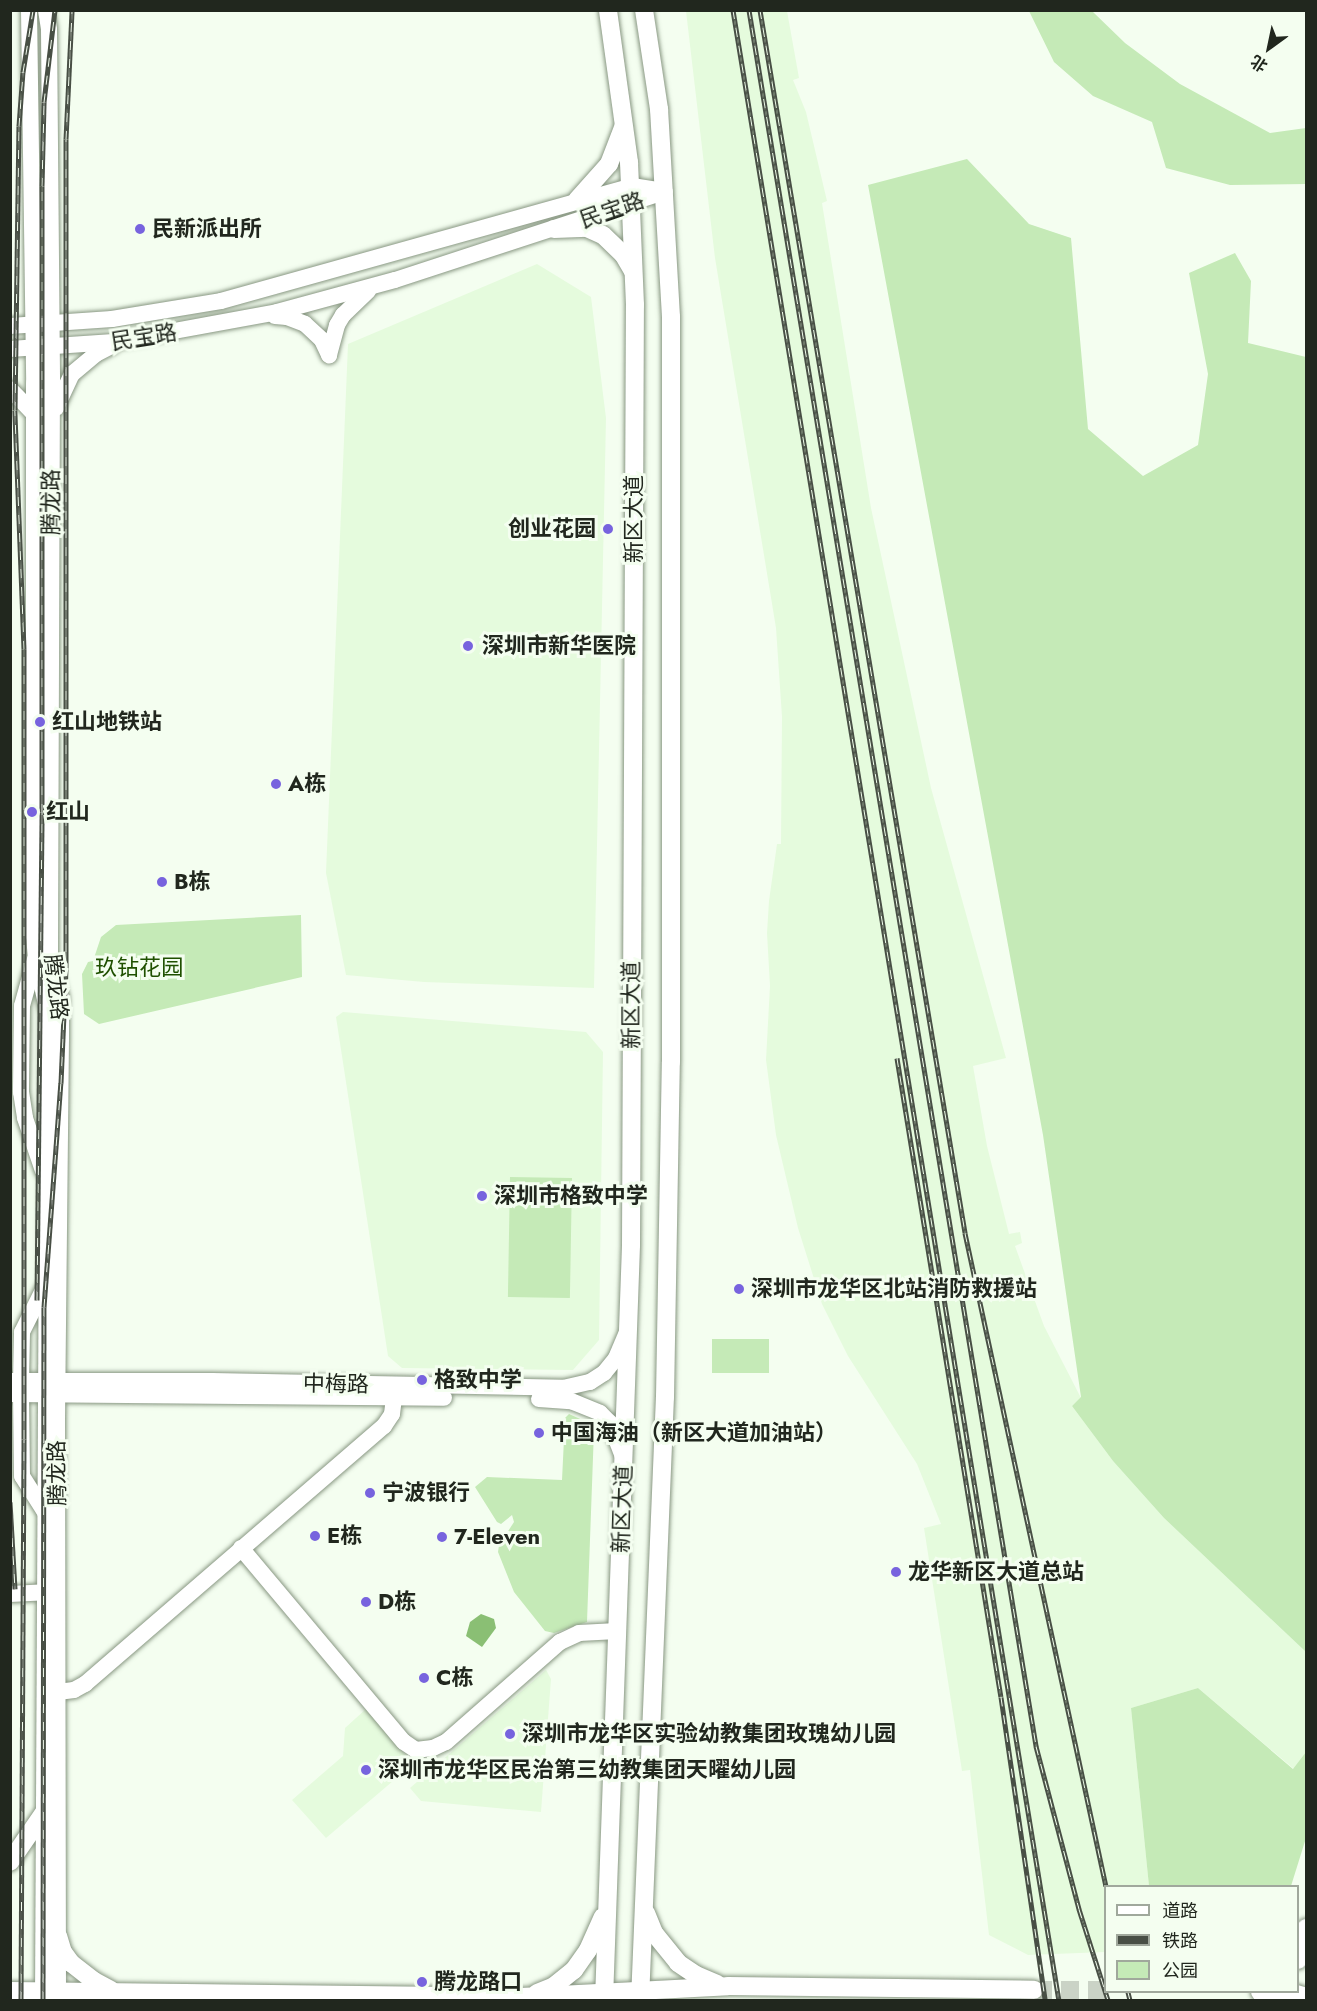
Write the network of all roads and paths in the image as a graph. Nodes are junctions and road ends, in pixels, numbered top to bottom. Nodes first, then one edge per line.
1 (29, 10) edge
2 (46, 10) edge
3 (608, 10) edge
4 (644, 10) edge
5 (624, 116) junction
6 (665, 192) junction
7 (632, 195) junction
8 (577, 200) junction
9 (554, 229) junction
10 (633, 272) junction
11 (384, 283) junction
12 (264, 315) junction
13 (51, 325) junction
14 (10, 326) edge
15 (34, 326) junction
16 (126, 340) junction
17 (52, 348) junction
18 (10, 349) edge
19 (33, 349) junction
20 (10, 389) edge
21 (34, 414) junction
22 (52, 426) junction
23 (36, 958) junction
24 (16, 1064) edge
25 (47, 1182) junction
26 (46, 1285) junction
27 (628, 1325) junction
28 (16, 1388) edge
29 (51, 1388) junction
30 (394, 1397) junction
31 (624, 1462) junction
32 (50, 1509) junction
33 (241, 1548) junction
34 (45, 1592) junction
35 (10, 1594) edge
36 (617, 1631) junction
37 (58, 1692) junction
38 (45, 1811) junction
39 (10, 1862) edge
40 (607, 1900) junction
41 (643, 1901) junction
42 (1306, 1928) edge
43 (58, 1936) junction
44 (1299, 1956) edge
45 (728, 1986) junction
46 (1034, 1990) tunnel mouth
47 (10, 1991) edge
48 (116, 1992) junction
49 (640, 1995) edge
50 (51, 1996) edge
51 (521, 1996) junction
52 (604, 1997) edge

1 - 15 main road, 腾龙路
2 - 13 main road, 腾龙路
3 - 5 main road, 新区大道
4 - 6 main road, 新区大道
5 - 7 main road, 新区大道
5 - 8 main road
6 - 7 main road, 民宝路
6 - 41 main road, 新区大道
7 - 8 main road, 民宝路
7 - 9 main road, 民宝路
7 - 10 main road, 新区大道
8 - 13 main road, 民宝路
9 - 10 main road
9 - 11 main road, 民宝路
10 - 27 main road, 新区大道
11 - 12 main road, 民宝路
11 - 12 main road
12 - 16 main road, 民宝路
13 - 15 main road, 民宝路
13 - 17 main road, 腾龙路
14 - 15 main road, 民宝路
15 - 19 main road, 腾龙路
16 - 17 main road, 民宝路
16 - 22 main road
17 - 19 main road, 民宝路
17 - 22 main road, 腾龙路
18 - 19 main road, 民宝路
19 - 21 main road, 腾龙路
20 - 21 main road
21 - 23 main road, 腾龙路
22 - 29 main road, 腾龙路
23 - 24 main road
23 - 25 main road, 腾龙路
24 - 25 main road
25 - 26 main road, 腾龙路
26 - 28 main road
26 - 29 main road, 腾龙路
27 - 29 main road, 中梅路
27 - 31 main road, 新区大道
28 - 29 main road, 中梅路
28 - 32 main road
29 - 30 main road, 中梅路
29 - 32 main road, 腾龙路
30 - 31 main road, 中梅路
30 - 33 main road
31 - 36 main road, 新区大道
32 - 34 main road, 腾龙路
32 - 37 main road, 腾龙路
33 - 36 main road
33 - 37 main road
34 - 35 main road
34 - 38 main road, 腾龙路
36 - 40 main road, 新区大道
37 - 43 main road, 腾龙路
38 - 39 main road
38 - 50 main road, 腾龙路
40 - 51 main road
40 - 52 main road, 新区大道
41 - 45 main road
41 - 49 main road, 新区大道
42 - 44 main road
43 - 48 main road
43 - 50 main road, 腾龙路
45 - 46 main road
45 - 49 main road
47 - 50 main road
48 - 50 main road
48 - 51 main road
49 - 52 main road
51 - 52 main road

